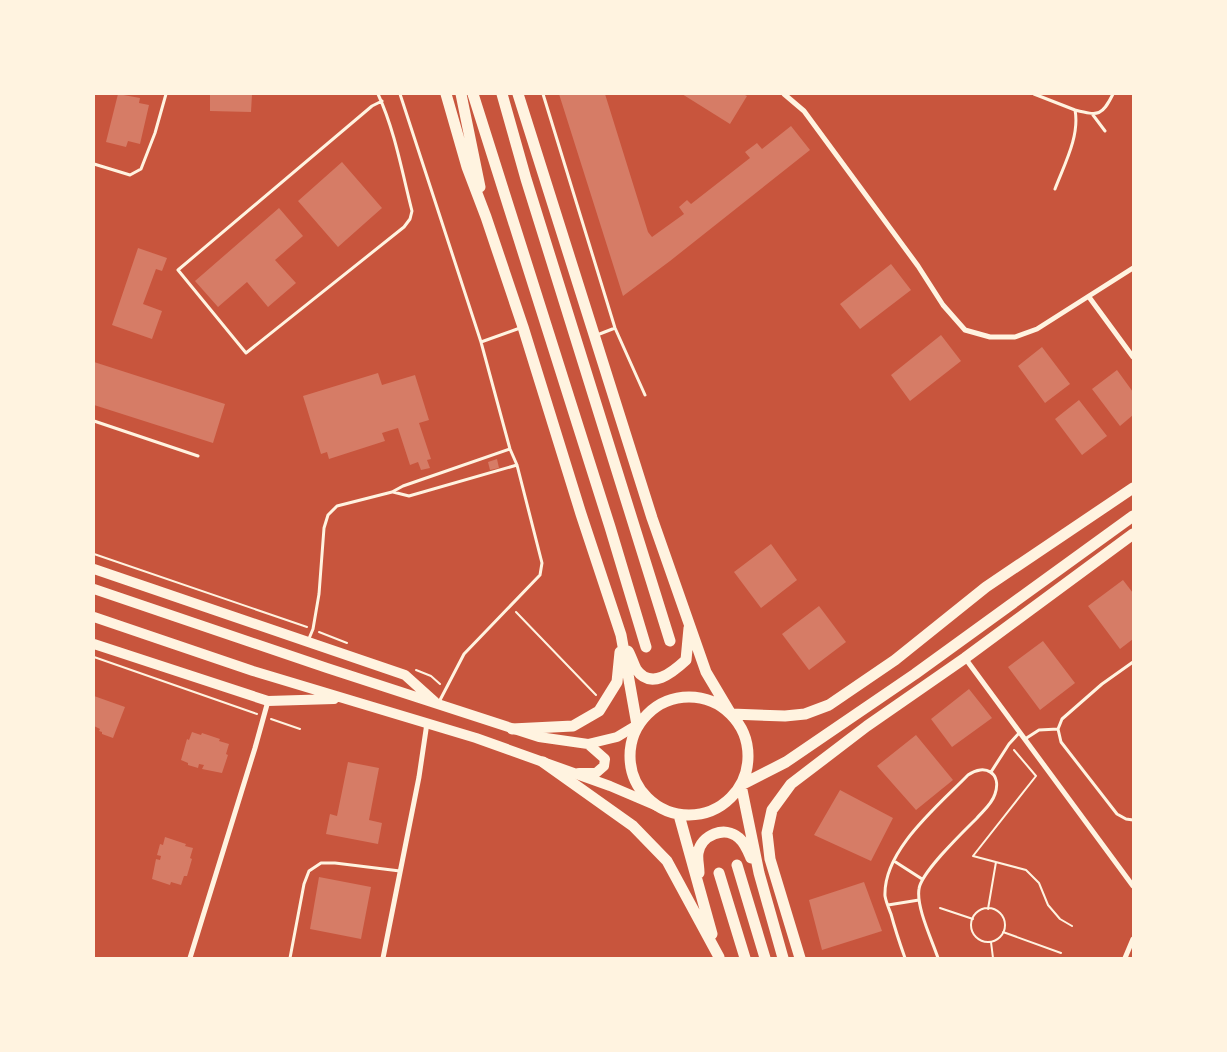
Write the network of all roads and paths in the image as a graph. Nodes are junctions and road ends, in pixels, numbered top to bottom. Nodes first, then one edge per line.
1 (166, 94) edge
2 (378, 94) edge
3 (400, 94) edge
4 (446, 94) edge
5 (461, 94) edge
6 (473, 94) edge
7 (502, 94) edge
8 (511, 94) edge
9 (518, 94) edge
10 (543, 94) edge
11 (784, 94) edge
12 (1034, 94) edge
13 (1113, 94) edge
14 (382, 101) junction
15 (1076, 110) junction
16 (1093, 115) junction
17 (1105, 131) dead end
18 (94, 164) edge
19 (541, 169) junction
20 (1055, 189) dead end
21 (486, 217) junction
22 (1133, 268) edge
23 (1089, 297) junction
24 (523, 327) junction
25 (615, 328) junction
26 (594, 336) junction
27 (481, 342) junction
28 (1133, 357) edge
29 (645, 395) dead end
30 (94, 421) edge
31 (510, 449) junction
32 (198, 456) dead end
33 (517, 465) junction
34 (1133, 488) edge
35 (392, 492) junction
36 (1133, 516) edge
37 (1133, 534) edge
38 (94, 569) edge
39 (94, 589) edge
40 (510, 606) junction
41 (94, 617) edge
42 (690, 625) junction
43 (621, 635) junction
44 (670, 641) dead end
45 (308, 642) junction
46 (94, 644) edge
47 (646, 647) dead end
48 (94, 657) edge
49 (965, 658) junction
50 (1133, 662) edge
51 (343, 698) junction
52 (268, 701) junction
53 (438, 704) junction
54 (604, 704) junction
55 (732, 714) junction
56 (264, 717) junction
57 (427, 723) junction
58 (638, 726) junction
59 (300, 729) dead end
60 (512, 729) junction
61 (1058, 729) junction
62 (1020, 732) junction
63 (1025, 739) junction
64 (588, 744) junction
65 (1009, 744) junction
66 (543, 762) junction
67 (991, 772) junction
68 (573, 773) junction
69 (741, 785) junction
70 (657, 806) junction
71 (679, 815) junction
72 (1133, 820) edge
73 (894, 861) junction
74 (996, 862) junction
75 (737, 865) dead end
76 (400, 871) junction
77 (719, 873) dead end
78 (759, 873) junction
79 (922, 879) junction
80 (1133, 886) edge
81 (699, 890) junction
82 (919, 900) junction
83 (888, 905) junction
84 (940, 908) dead end
85 (988, 909) junction
86 (973, 919) junction
87 (1072, 926) dead end
88 (1003, 932) junction
89 (1133, 939) edge
90 (991, 942) junction
91 (1060, 953) dead end
92 (190, 958) edge
93 (290, 958) edge
94 (383, 958) edge
95 (719, 958) edge
96 (745, 958) edge
97 (765, 958) edge
98 (783, 958) edge
99 (800, 958) edge
100 (905, 958) edge
101 (938, 958) edge
102 (993, 958) edge
103 (1125, 958) edge

1 - 18 lane
2 - 14 lane
3 - 27 lane
4 - 21 highway
5 - 21 highway
6 - 47 highway
7 - 44 highway
8 - 19 highway
9 - 19 highway
10 - 25 lane
11 - 23 street
12 - 15 lane
13 - 16 lane
14 - 14 lane
15 - 16 lane
15 - 20 lane
16 - 17 lane
19 - 26 highway
21 - 24 highway
22 - 23 street
23 - 28 street
24 - 27 lane
24 - 43 highway
25 - 26 lane
25 - 29 lane
26 - 42 highway
27 - 31 lane
30 - 32 lane
31 - 33 lane
31 - 35 lane
33 - 35 lane
33 - 40 lane
34 - 55 highway
35 - 45 lane
36 - 69 highway
37 - 49 highway
38 - 45 main road
39 - 53 main road
40 - 53 lane
40 - 54 path
41 - 51 main road
42 - 43 highway
42 - 55 highway
43 - 54 highway
43 - 58 highway
45 - 53 main road
46 - 52 main road
48 - 56 path
49 - 62 street
49 - 99 highway
50 - 61 lane
51 - 52 main road
51 - 57 main road
52 - 56 street
53 - 60 main road
54 - 60 highway
55 - 58 highway
55 - 69 highway
56 - 59 path
56 - 92 street
57 - 66 main road
57 - 76 street
58 - 64 main road
58 - 70 highway
60 - 64 main road
61 - 63 lane
61 - 72 lane
62 - 63 street
62 - 65 lane
63 - 80 street
64 - 68 main road
65 - 67 lane
65 - 74 path
66 - 68 main road
66 - 95 highway
67 - 73 lane
67 - 79 lane
68 - 70 main road
69 - 71 highway
69 - 78 highway
70 - 71 highway
71 - 81 highway
73 - 79 lane
73 - 83 lane
74 - 85 path
74 - 87 path
75 - 97 highway
76 - 93 lane
76 - 94 street
77 - 96 highway
78 - 81 highway
78 - 98 highway
79 - 82 lane
81 - 95 highway
82 - 83 lane
82 - 101 lane
83 - 100 lane
84 - 86 path
85 - 86 path
85 - 88 path
86 - 90 path
88 - 90 path
88 - 91 path
89 - 103 street
90 - 102 path

